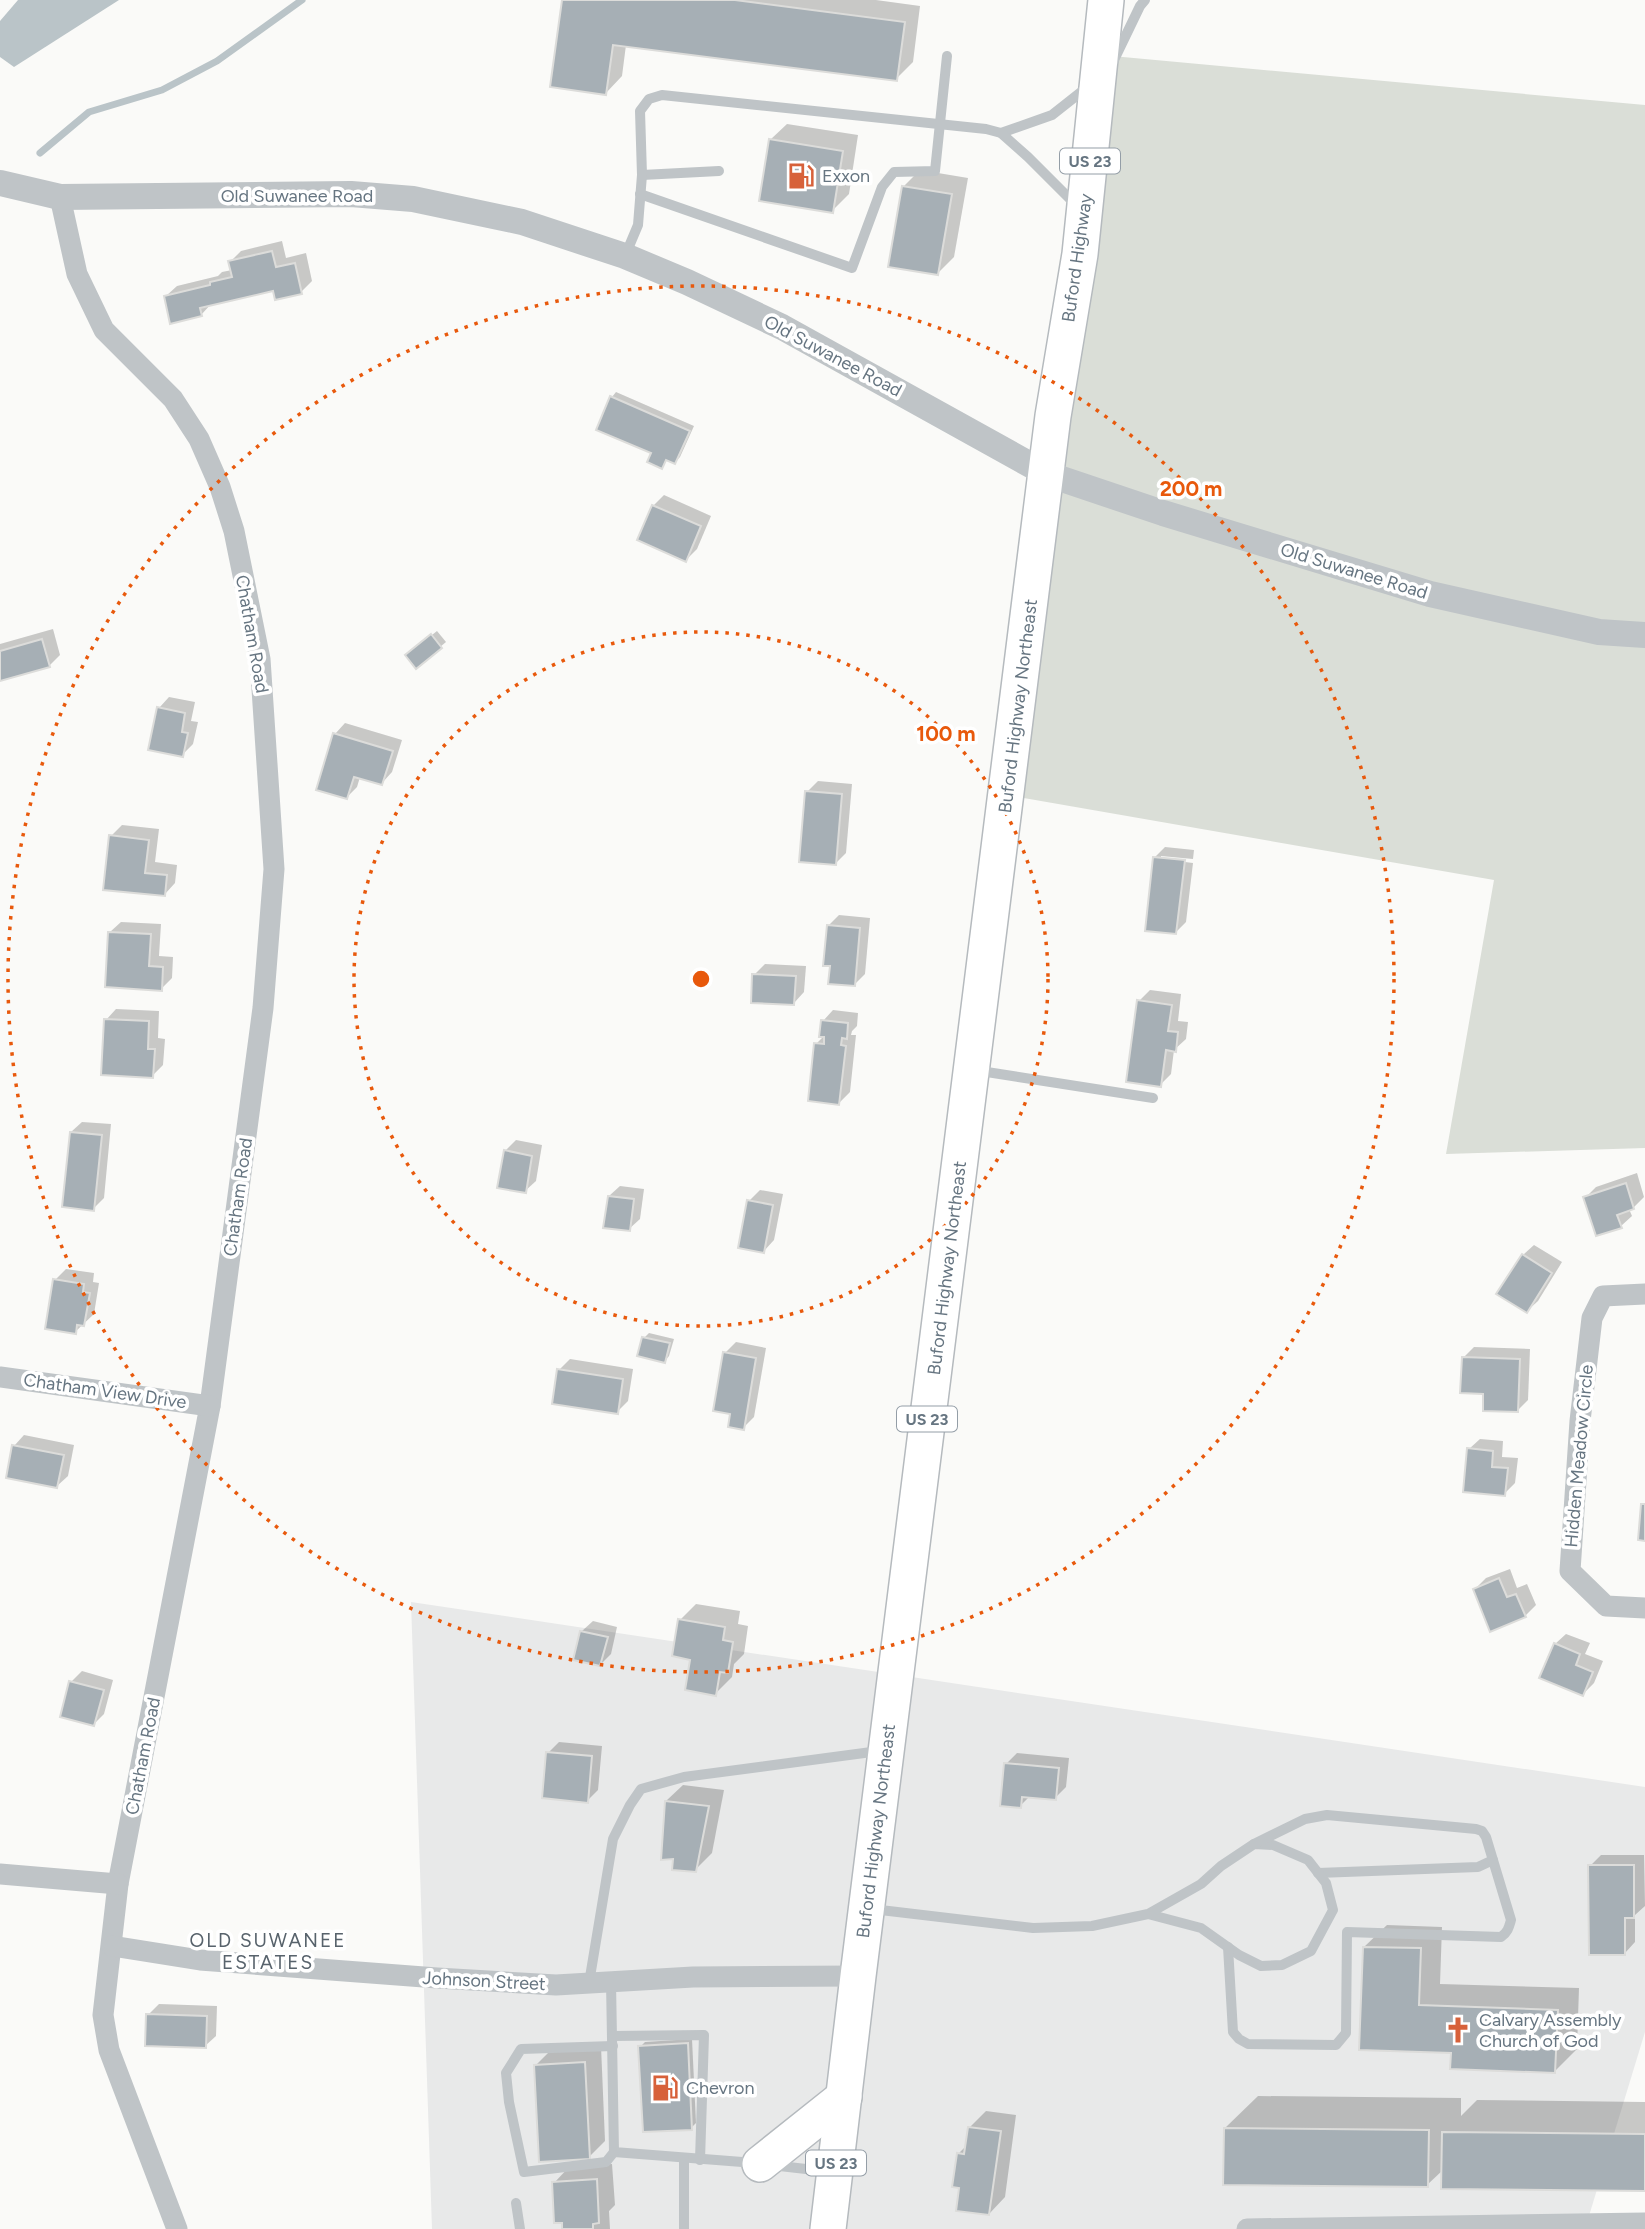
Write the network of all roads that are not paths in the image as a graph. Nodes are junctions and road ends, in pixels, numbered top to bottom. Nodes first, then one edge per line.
1 (1106, 0) edge
2 (1145, 0) edge
3 (947, 56) dead end
4 (1097, 87) junction
5 (940, 125) junction
6 (1001, 133) junction
7 (719, 171) dead end
8 (642, 175) junction
9 (0, 183) edge
10 (640, 194) junction
11 (60, 197) junction
12 (1084, 214) junction
13 (625, 256) junction
14 (1047, 474) junction
15 (1645, 635) edge
16 (972, 1070) junction
17 (1153, 1098) dead end
18 (1645, 1293) edge
19 (0, 1377) edge
20 (210, 1406) junction
21 (1645, 1608) edge
22 (886, 1751) junction
23 (1254, 1844) junction
24 (1493, 1860) junction
25 (1318, 1872) junction
26 (0, 1874) edge
27 (118, 1885) junction
28 (866, 1909) junction
29 (1148, 1914) junction
30 (1326, 1925) junction
31 (1348, 1931) junction
32 (111, 1946) junction
33 (1228, 1947) junction
34 (858, 1976) junction
35 (611, 1982) junction
36 (589, 1983) junction
37 (612, 2041) junction
38 (844, 2098) junction
39 (614, 2152) junction
40 (684, 2159) junction
41 (700, 2160) junction
42 (760, 2164) junction
43 (835, 2172) junction
44 (516, 2203) dead end
45 (1645, 2223) edge
46 (1578, 2227) edge
47 (1346, 2228) edge
48 (177, 2229) edge
49 (520, 2229) edge
50 (684, 2229) edge
51 (828, 2229) edge
52 (1247, 2229) edge

1 - 4 main road, Buford Highway / US 23
2 - 4 lane
3 - 5 lane
4 - 6 lane
4 - 12 main road, Buford Highway / US 23
5 - 6 lane
5 - 8 lane
5 - 10 lane
6 - 12 lane
7 - 8 lane
8 - 10 lane
9 - 11 street, Old Suwanee Road
10 - 13 lane
11 - 13 street, Old Suwanee Road
11 - 20 street, Chatham Road
12 - 14 main road, Buford Highway / US 23
13 - 14 street, Old Suwanee Road
14 - 15 street, Old Suwanee Road
14 - 16 main road, Buford Highway Northeast / US 23
16 - 17 lane
16 - 22 main road, Buford Highway Northeast / US 23
18 - 21 street, Hidden Meadow Circle
19 - 20 street, Chatham View Drive
20 - 27 street, Chatham Road
22 - 28 main road, Buford Highway Northeast / US 23
22 - 36 lane
23 - 24 lane
23 - 25 lane
23 - 29 lane
24 - 25 lane
24 - 31 lane
25 - 30 lane
26 - 27 street
27 - 32 street, Chatham Road
28 - 29 lane
28 - 34 main road, Buford Highway Northeast / US 23
29 - 33 lane
30 - 31 lane
30 - 33 lane
31 - 33 lane
32 - 36 street, Johnson Street
32 - 48 street, Chatham Road
34 - 35 street, Johnson Street
34 - 38 main road, Buford Highway Northeast / US 23
35 - 36 street, Johnson Street
35 - 37 lane
37 - 39 lane
37 - 39 lane
37 - 41 lane
38 - 42 main road
38 - 43 main road, Buford Highway Northeast / US 23
39 - 40 lane
40 - 41 lane
40 - 50 lane
41 - 42 lane
42 - 43 lane
43 - 51 main road, Buford Highway Northeast / US 23
44 - 49 lane
45 - 46 street
46 - 47 street
47 - 52 street

